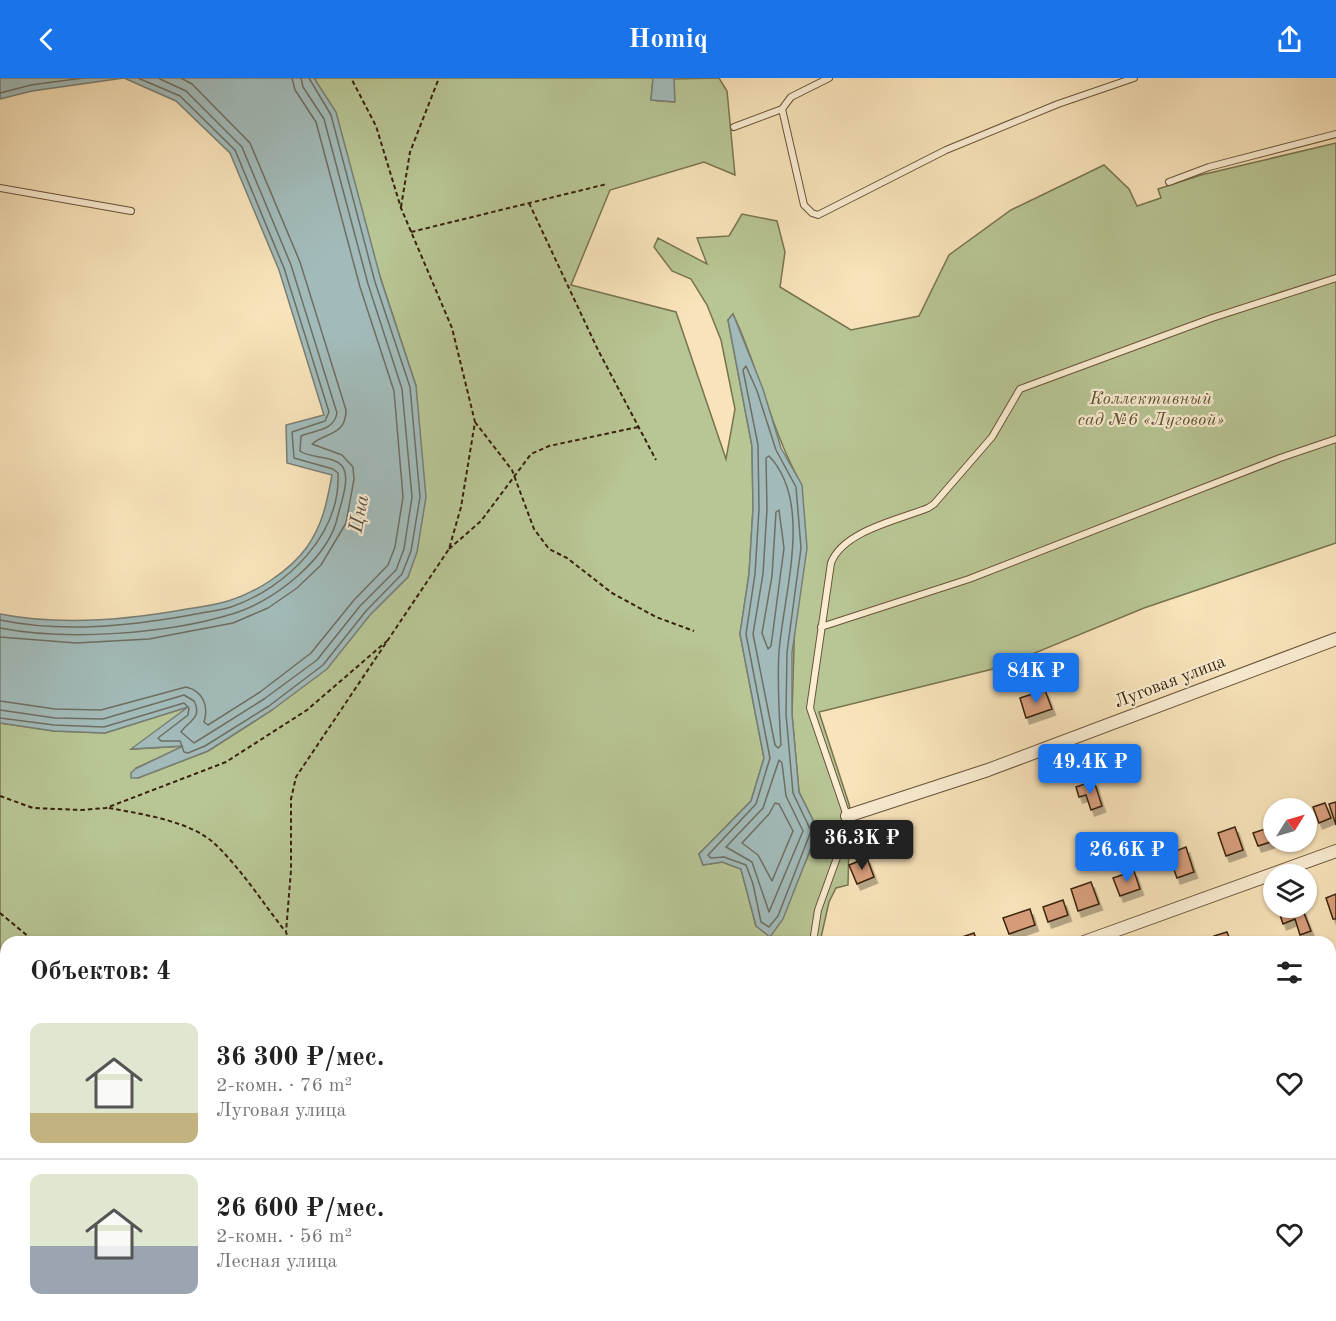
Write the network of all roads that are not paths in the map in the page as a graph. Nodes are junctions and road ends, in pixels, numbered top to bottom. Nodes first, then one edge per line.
1 (829, 78) edge
2 (1134, 78) edge
3 (782, 109) junction
4 (734, 127) dead end
5 (1336, 134) edge
6 (1169, 182) dead end
7 (0, 188) edge
8 (131, 211) dead end
9 (1336, 278) edge
10 (1336, 440) edge
11 (821, 627) junction
12 (1336, 639) edge
13 (847, 816) junction
14 (1336, 851) edge
15 (814, 936) edge
16 (1101, 936) edge

1 - 3 lane
2 - 3 lane
3 - 4 lane
5 - 6 lane
7 - 8 lane
9 - 11 lane
10 - 11 lane
11 - 13 lane
12 - 13 street, Луговая улица
13 - 15 lane
14 - 16 street

